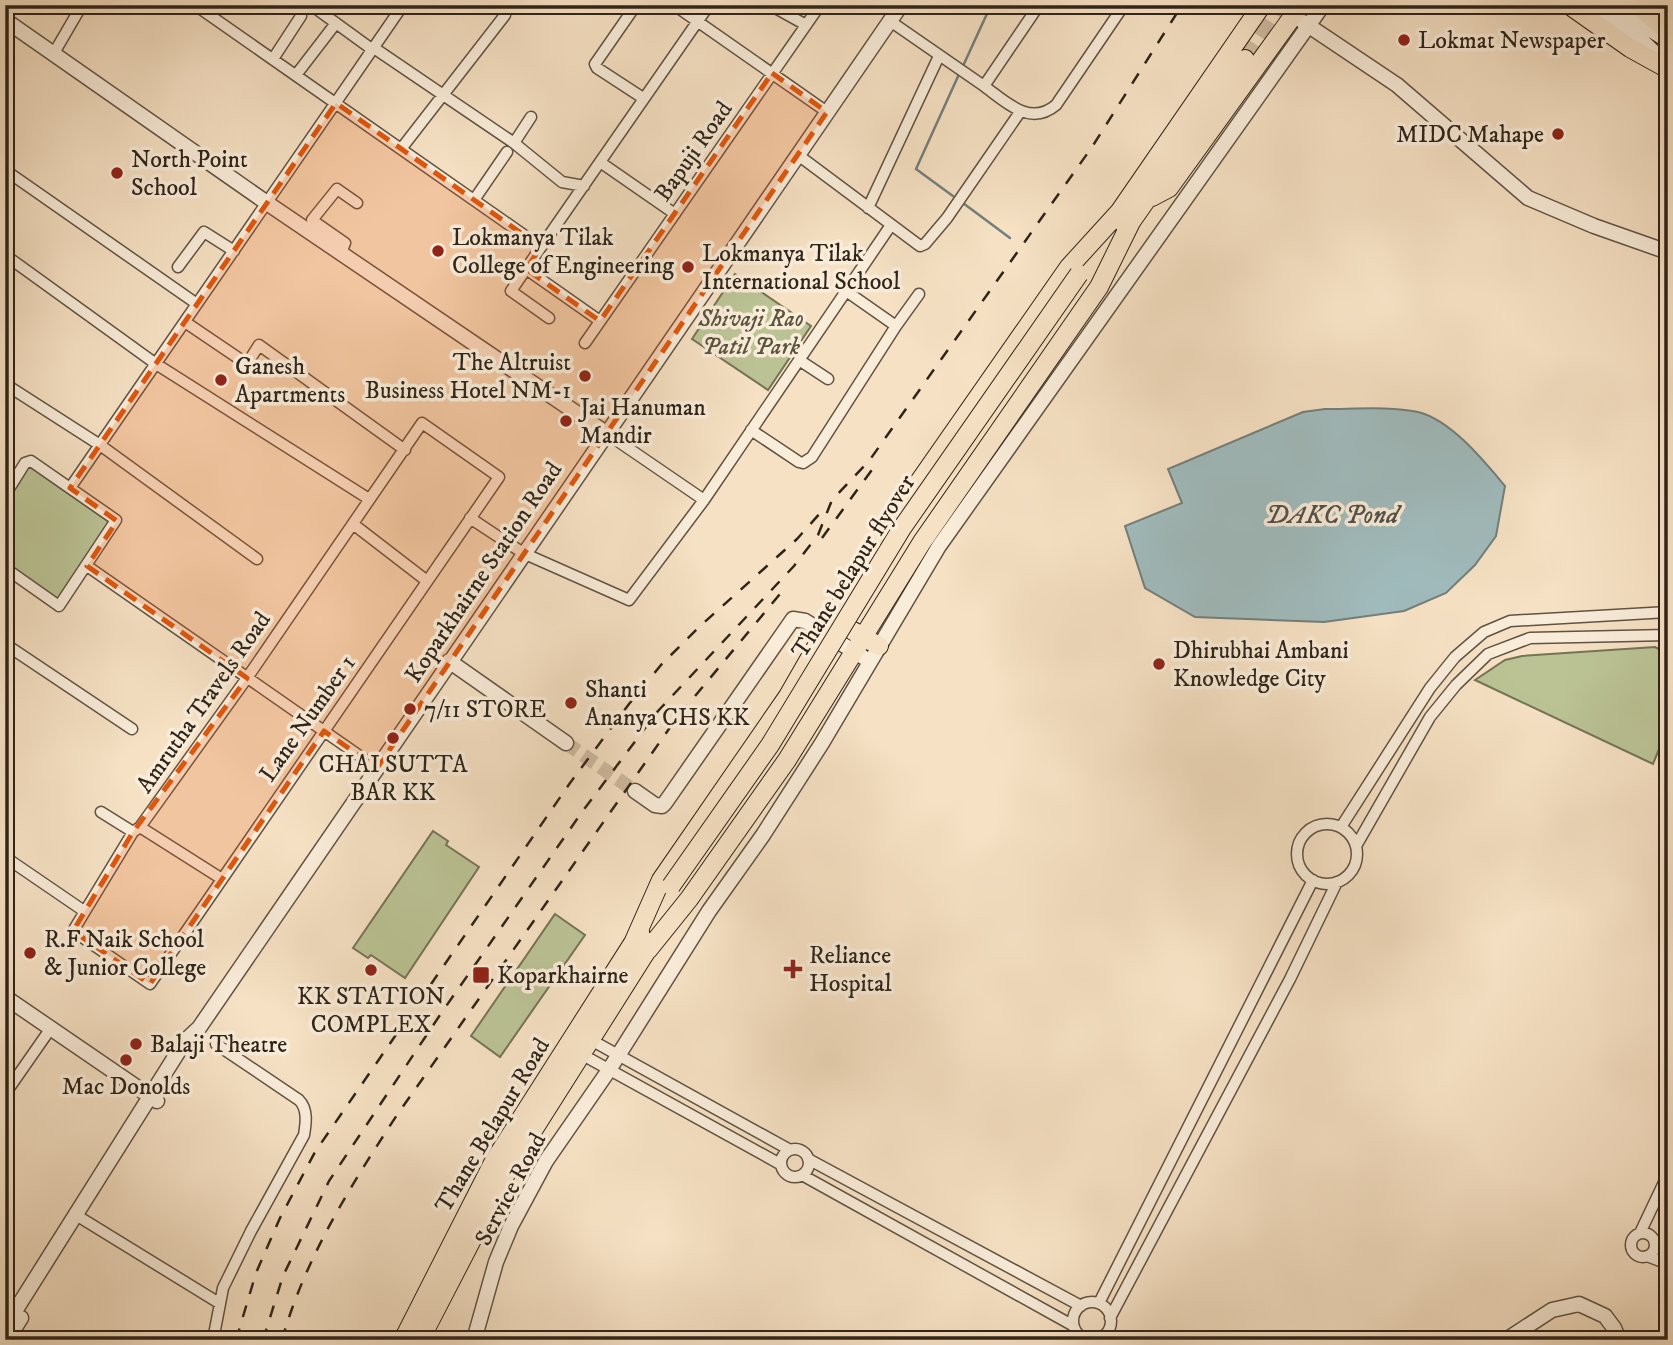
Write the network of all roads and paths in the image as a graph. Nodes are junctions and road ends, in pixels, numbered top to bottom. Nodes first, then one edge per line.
1 (195, 5) edge
2 (311, 5) edge
3 (403, 5) edge
4 (498, 5) edge
5 (636, 5) edge
6 (674, 5) edge
7 (709, 5) edge
8 (769, 5) edge
9 (820, 5) edge
10 (901, 5) edge
11 (1039, 5) edge
12 (1124, 5) edge
13 (1262, 5) edge
14 (1323, 5) edge
15 (1569, 5) edge
16 (1592, 5) edge
17 (1614, 5) edge
18 (1637, 5) edge
19 (80, 6) edge
20 (301, 16) dead end
21 (1301, 16) edge
22 (5, 20) edge
23 (698, 22) junction
24 (890, 22) junction
25 (335, 23) junction
26 (806, 25) junction
27 (1668, 31) edge
28 (1640, 32) junction
29 (1668, 40) edge
30 (373, 49) junction
31 (54, 53) junction
32 (939, 56) junction
33 (1245, 59) tunnel mouth
34 (273, 60) junction
35 (1668, 68) edge
36 (772, 73) junction
37 (296, 75) junction
38 (980, 83) junction
39 (445, 95) junction
40 (643, 98) junction
41 (336, 103) junction
42 (827, 112) junction
43 (1020, 112) junction
44 (531, 117) dead end
45 (5, 138) edge
46 (5, 143) edge
47 (511, 148) junction
48 (401, 149) junction
49 (798, 155) junction
50 (600, 162) junction
51 (5, 170) edge
52 (584, 186) junction
53 (474, 200) junction
54 (1145, 201) junction
55 (267, 203) junction
56 (357, 203) dead end
57 (868, 208) junction
58 (675, 214) junction
59 (1126, 215) junction
60 (891, 225) junction
61 (308, 226) junction
62 (541, 247) junction
63 (234, 251) junction
64 (1668, 252) edge
65 (5, 255) edge
66 (178, 267) dead end
67 (526, 269) junction
68 (846, 291) junction
69 (919, 294) dead end
70 (197, 304) junction
71 (549, 318) dead end
72 (600, 321) junction
73 (185, 322) junction
74 (896, 326) junction
75 (585, 343) dead end
76 (799, 360) junction
77 (156, 364) junction
78 (828, 379) dead end
79 (5, 384) edge
80 (751, 430) junction
81 (606, 433) junction
82 (100, 445) junction
83 (405, 450) junction
84 (499, 477) joint
85 (70, 488) junction
86 (5, 495) edge
87 (369, 499) junction
88 (704, 500) junction
89 (471, 518) junction
90 (353, 524) junction
91 (523, 553) junction
92 (257, 559) dead end
93 (87, 566) junction
94 (9, 571) edge
95 (427, 581) junction
96 (5, 585) edge
97 (1668, 612) edge
98 (828, 626) junction
99 (1668, 635) edge
100 (5, 644) edge
101 (867, 649) junction
102 (449, 661) junction
103 (247, 678) junction
104 (132, 729) dead end
105 (324, 731) junction
106 (566, 743) tunnel mouth
107 (377, 768) junction
108 (635, 791) tunnel mouth
109 (101, 812) dead end
110 (1341, 828) junction
111 (136, 830) junction
112 (1356, 846) junction
113 (5, 858) edge
114 (222, 879) junction
115 (1313, 880) junction
116 (1337, 882) junction
117 (84, 911) junction
118 (641, 946) junction
119 (150, 984) joint
120 (5, 997) edge
121 (51, 1028) junction
122 (216, 1044) dead end
123 (586, 1047) junction
124 (618, 1055) junction
125 (609, 1070) junction
126 (5, 1094) edge
127 (154, 1099) junction
128 (790, 1150) junction
129 (808, 1159) junction
130 (780, 1164) junction
131 (1668, 1174) edge
132 (802, 1175) junction
133 (79, 1217) junction
134 (1640, 1233) junction
135 (1655, 1244) junction
136 (1668, 1250) edge
137 (1647, 1256) junction
138 (1668, 1264) edge
139 (219, 1303) junction
140 (1098, 1303) junction
141 (1080, 1306) junction
142 (1111, 1318) junction
143 (1072, 1325) junction
144 (5, 1327) edge
145 (6, 1340) edge
146 (213, 1340) edge
147 (403, 1340) edge
148 (420, 1340) edge
149 (474, 1340) edge
150 (1506, 1340) edge
151 (1619, 1340) edge

1 - 34 street
2 - 25 street
3 - 30 street
4 - 39 street
5 - 40 street
6 - 23 street
7 - 23 street
8 - 26 street
9 - 26 street, Bapuji Road
10 - 24 street, Koparkhairne Station Road
11 - 38 street
12 - 43 street
13 - 59 main road
14 - 21 street, Service Road
15 - 35 main road
16 - 28 main road
17 - 28 main road
18 - 27 main road
19 - 31 street
20 - 34 street
21 - 54 main road
21 - 64 street
21 - 101 street, Service Road
22 - 31 street
23 - 36 street
23 - 40 street
24 - 32 street
24 - 42 street, Koparkhairne Station Road
25 - 30 street
25 - 37 street
26 - 36 street, Bapuji Road
28 - 29 main road
28 - 35 main road
30 - 39 street
30 - 41 street
31 - 55 street
32 - 38 street
32 - 57 street
33 - 54 main road
34 - 37 street
36 - 42 street
36 - 58 street, Bapuji Road
37 - 41 street
38 - 43 street
39 - 47 street
39 - 48 street
40 - 50 street
41 - 48 street
41 - 55 street
42 - 49 street, Koparkhairne Station Road
43 - 60 street
44 - 47 street
45 - 46 street
47 - 52 street
47 - 53 street
48 - 53 street
49 - 57 street
49 - 81 street, Koparkhairne Station Road
50 - 52 street
50 - 58 street
51 - 70 street
52 - 62 street
53 - 62 street
54 - 59 main road
55 - 61 street
55 - 63 street
56 - 61 street
57 - 60 street
58 - 72 street, Bapuji Road
59 - 98 main road
59 - 101 main road
59 - 118 main road, Thane belapur flyover, bridge
60 - 68 street
61 - 81 street
62 - 67 street
63 - 66 street
63 - 70 street
65 - 77 street
67 - 71 street
67 - 72 street
68 - 74 street
68 - 76 street
69 - 74 street
70 - 73 street
72 - 75 street, Bapuji Road
73 - 77 street
73 - 83 street
74 - 80 street
76 - 78 street
76 - 80 street
77 - 82 street
77 - 87 street
79 - 82 street
80 - 88 street
81 - 88 street
81 - 91 street, Koparkhairne Station Road
82 - 85 street
82 - 92 street
83 - 84 street, Amrutha Travels Road
83 - 87 street, Amrutha Travels Road
84 - 89 street, Lane Number 1
85 - 86 street
85 - 93 street
87 - 90 street, Amrutha Travels Road
88 - 91 street
89 - 91 street
89 - 95 street, Lane Number 1
90 - 95 street
90 - 103 street, Amrutha Travels Road
91 - 102 street, Koparkhairne Station Road
93 - 94 street
93 - 103 street
94 - 96 street
95 - 105 street, Lane Number 1
97 - 110 street
98 - 101 main road
98 - 108 street
98 - 118 main road
99 - 112 street
100 - 104 street
101 - 118 main road
101 - 124 street, Service Road
102 - 106 street
102 - 107 street, Koparkhairne Station Road
103 - 105 street
103 - 111 street, Amrutha Travels Road
105 - 107 street
105 - 114 street, Lane Number 1
107 - 127 street, Koparkhairne Station Road
109 - 111 street
110 - 112 street
110 - 115 street
111 - 114 street
111 - 117 street, Amrutha Travels Road
112 - 116 street
113 - 117 street
114 - 119 street, Lane Number 1
115 - 116 street
115 - 140 street
116 - 142 street
117 - 119 street, Amrutha Travels Road
118 - 123 main road, Thane Belapur Road
118 - 147 main road, Thane Belapur Road
120 - 121 street
121 - 126 street
121 - 127 street
122 - 139 street
123 - 124 street
123 - 125 street
123 - 148 main road, Thane Belapur Road
124 - 125 street, Service Road
124 - 128 street
125 - 130 street
125 - 149 street, Service Road
127 - 133 street, Koparkhairne Station Road
128 - 129 street
128 - 130 street
129 - 132 street
129 - 141 street
130 - 132 street
131 - 134 street
132 - 143 street
133 - 139 street
133 - 144 street, Koparkhairne Station Road
133 - 145 street, Koparkhairne Station Road
134 - 135 street
134 - 137 street
135 - 136 street
135 - 137 street
137 - 138 street
139 - 146 street
140 - 141 street
140 - 142 street
141 - 143 street
142 - 143 street
150 - 151 street

